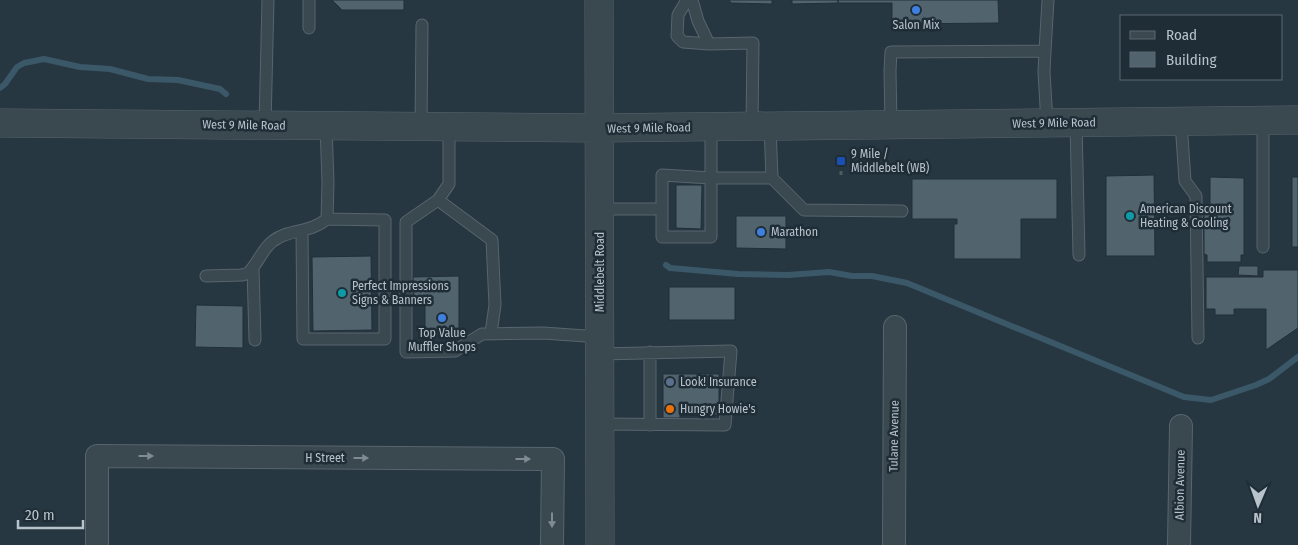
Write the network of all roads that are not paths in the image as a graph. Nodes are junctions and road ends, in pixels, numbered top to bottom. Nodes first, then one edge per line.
1 (268, 0) edge
2 (309, 0) edge
3 (599, 0) edge
4 (688, 0) edge
5 (692, 0) edge
6 (1048, 0) edge
7 (422, 25) dead end
8 (309, 28) dead end
9 (709, 44) junction
10 (1045, 52) junction
11 (1263, 120) junction
12 (1298, 120) edge
13 (1181, 122) junction
14 (0, 123) edge
15 (1047, 123) junction
16 (1076, 123) junction
17 (891, 124) junction
18 (265, 125) junction
19 (326, 126) junction
20 (761, 126) junction
21 (421, 127) junction
22 (449, 127) junction
23 (710, 127) junction
24 (600, 128) junction
25 (711, 178) junction
26 (772, 178) junction
27 (438, 200) junction
28 (600, 209) junction
29 (662, 209) junction
30 (902, 211) dead end
31 (327, 219) junction
32 (302, 231) junction
33 (1263, 248) dead end
34 (1079, 255) dead end
35 (254, 268) junction
36 (206, 276) dead end
37 (896, 327) dead end
38 (492, 334) junction
39 (1198, 338) dead end
40 (255, 340) dead end
41 (600, 345) junction
42 (650, 352) junction
43 (600, 424) junction
44 (650, 425) junction
45 (1181, 426) dead end
46 (97, 545) edge
47 (552, 545) edge
48 (600, 545) edge
49 (894, 545) edge
50 (1180, 545) edge

1 - 18 lane
2 - 8 lane
3 - 24 street, Middlebelt Road
4 - 9 lane
5 - 9 lane
6 - 10 lane
7 - 21 lane
9 - 20 lane
10 - 15 lane
10 - 17 lane
11 - 12 street, West 9 Mile Road
11 - 13 street, West 9 Mile Road
11 - 33 lane
13 - 16 street, West 9 Mile Road
13 - 39 lane
14 - 18 street, West 9 Mile Road
15 - 16 street, West 9 Mile Road
15 - 17 street, West 9 Mile Road
16 - 34 lane
17 - 20 street, West 9 Mile Road
18 - 19 street, West 9 Mile Road
19 - 21 street, West 9 Mile Road
19 - 31 lane
20 - 23 street, West 9 Mile Road
20 - 26 lane
21 - 22 street, West 9 Mile Road
22 - 24 street, West 9 Mile Road
22 - 27 lane
23 - 24 street, West 9 Mile Road
23 - 25 lane
24 - 28 street, Middlebelt Road
25 - 26 lane
25 - 29 lane
25 - 29 lane
26 - 30 lane
27 - 38 lane
27 - 38 lane
28 - 29 lane
28 - 41 street, Middlebelt Road
31 - 32 lane
31 - 32 lane
32 - 35 lane
35 - 36 lane
35 - 40 lane
37 - 49 street, Tulane Avenue
38 - 41 lane
41 - 42 lane
41 - 43 street, Middlebelt Road
42 - 44 lane
42 - 44 lane
43 - 44 lane
43 - 48 street, Middlebelt Road
45 - 50 street, Albion Avenue
46 -> 47 street, H Street

